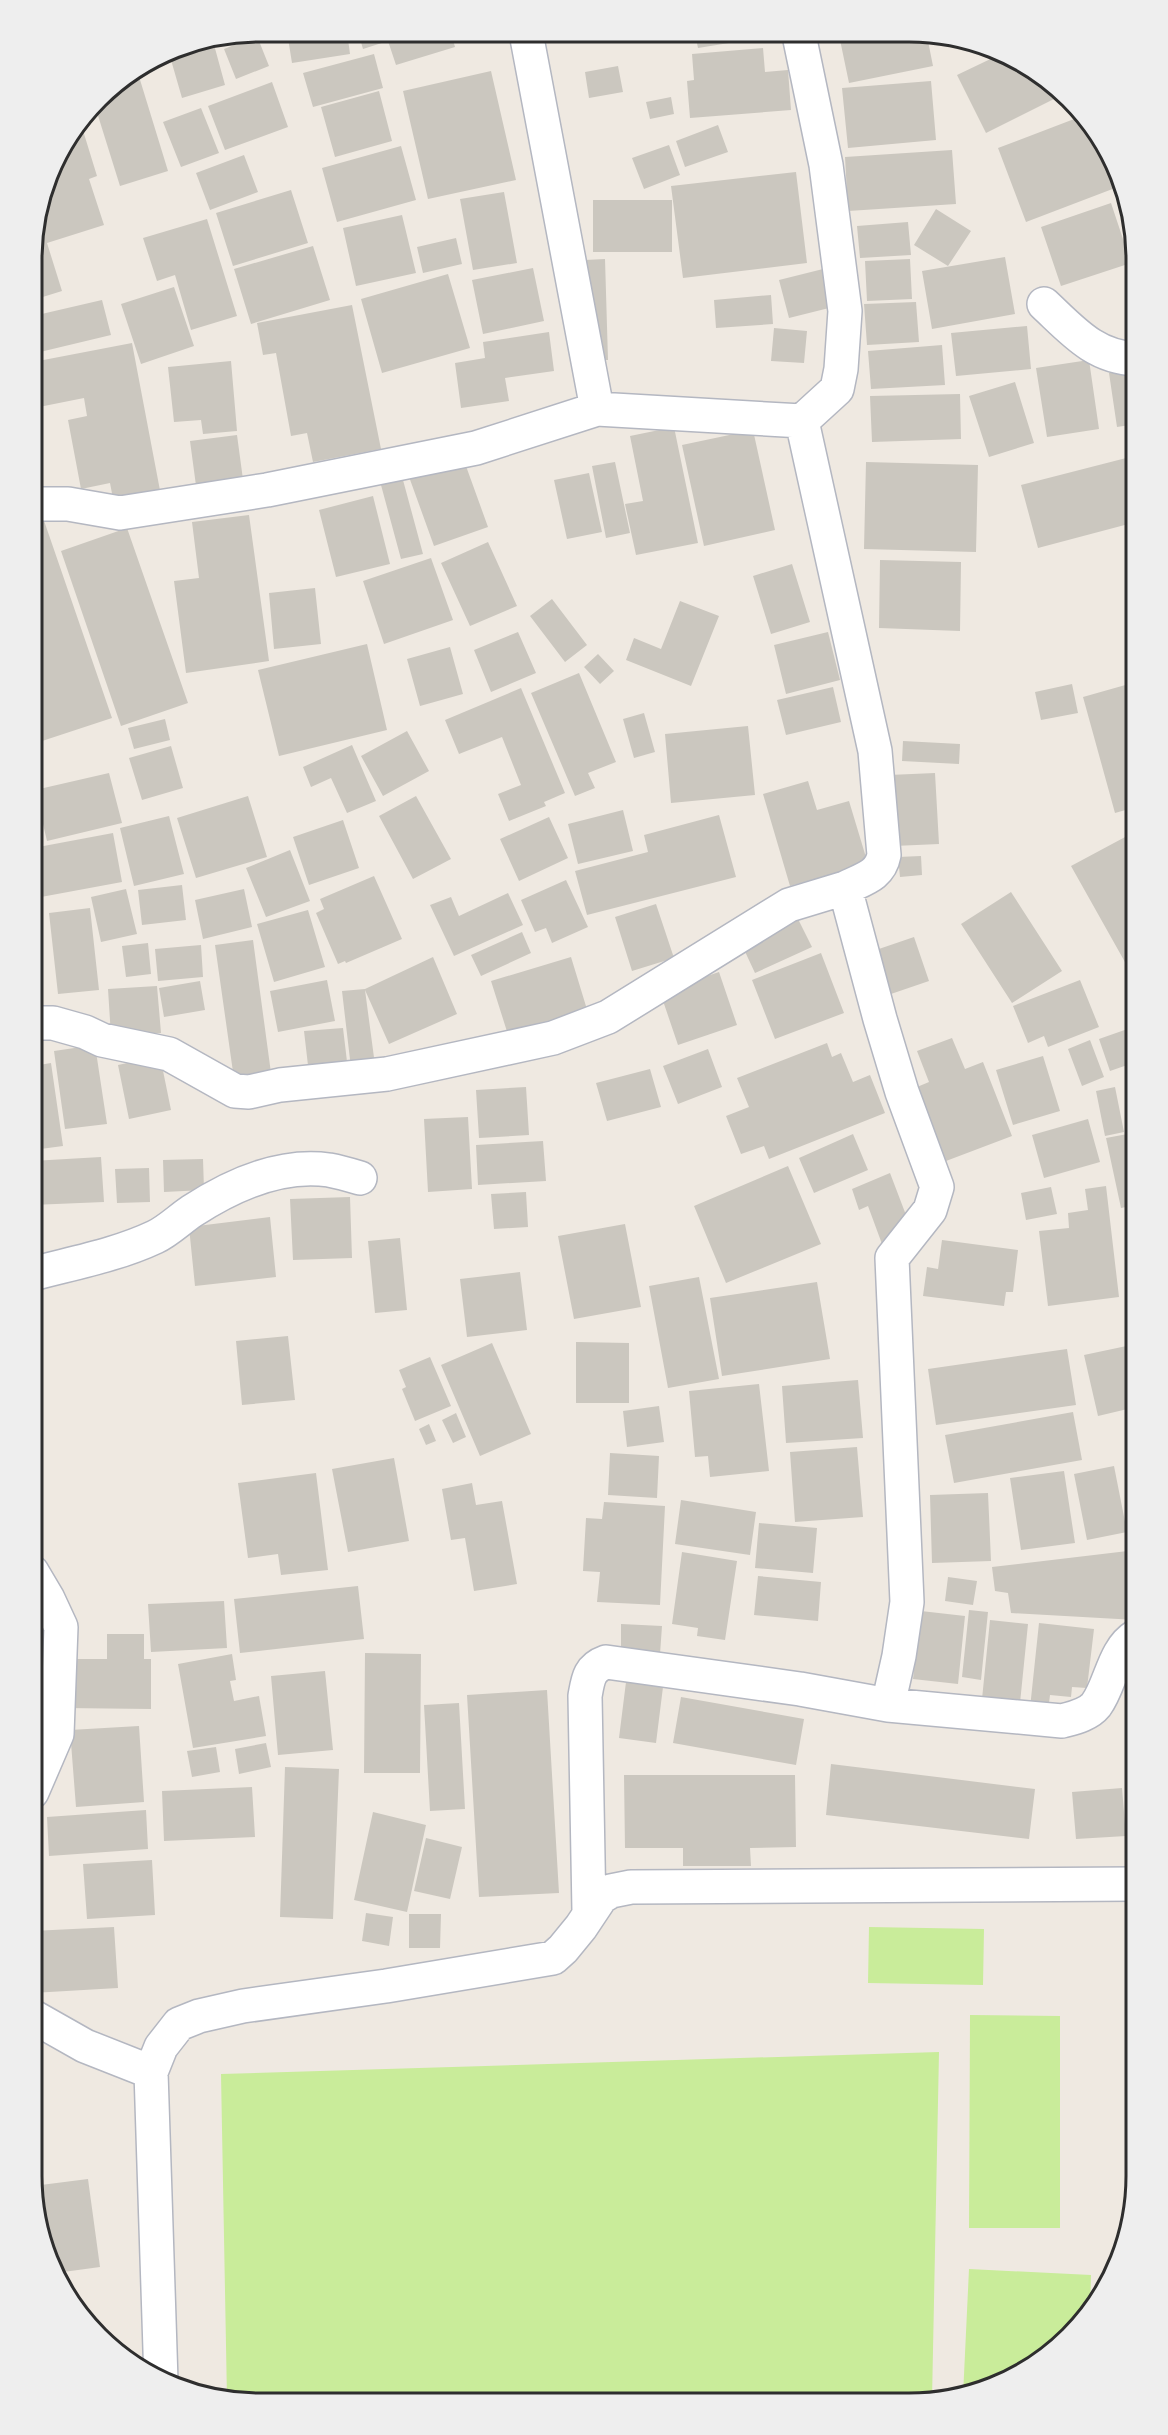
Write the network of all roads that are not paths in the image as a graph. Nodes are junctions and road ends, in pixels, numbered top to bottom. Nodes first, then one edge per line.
1 (528, 42) edge
2 (800, 42) edge
3 (1044, 304) dead end
4 (1126, 358) edge
5 (597, 409) junction
6 (802, 420) junction
7 (42, 504) edge
8 (845, 888) junction
9 (42, 1023) edge
10 (360, 1178) dead end
11 (42, 1271) edge
12 (42, 1589) edge
13 (1126, 1646) edge
14 (888, 1705) junction
15 (42, 1769) edge
16 (1126, 1884) edge
17 (590, 1912) junction
18 (42, 2022) edge
19 (151, 2072) junction
20 (161, 2370) edge

1 - 5 street
2 - 6 street
3 - 4 street
5 - 6 street
5 - 7 street
6 - 8 street
8 - 9 street
8 - 14 street
10 - 11 street
12 - 15 street
13 - 14 street
14 - 17 street
16 - 17 street
17 - 19 street
18 - 19 street
19 - 20 street

